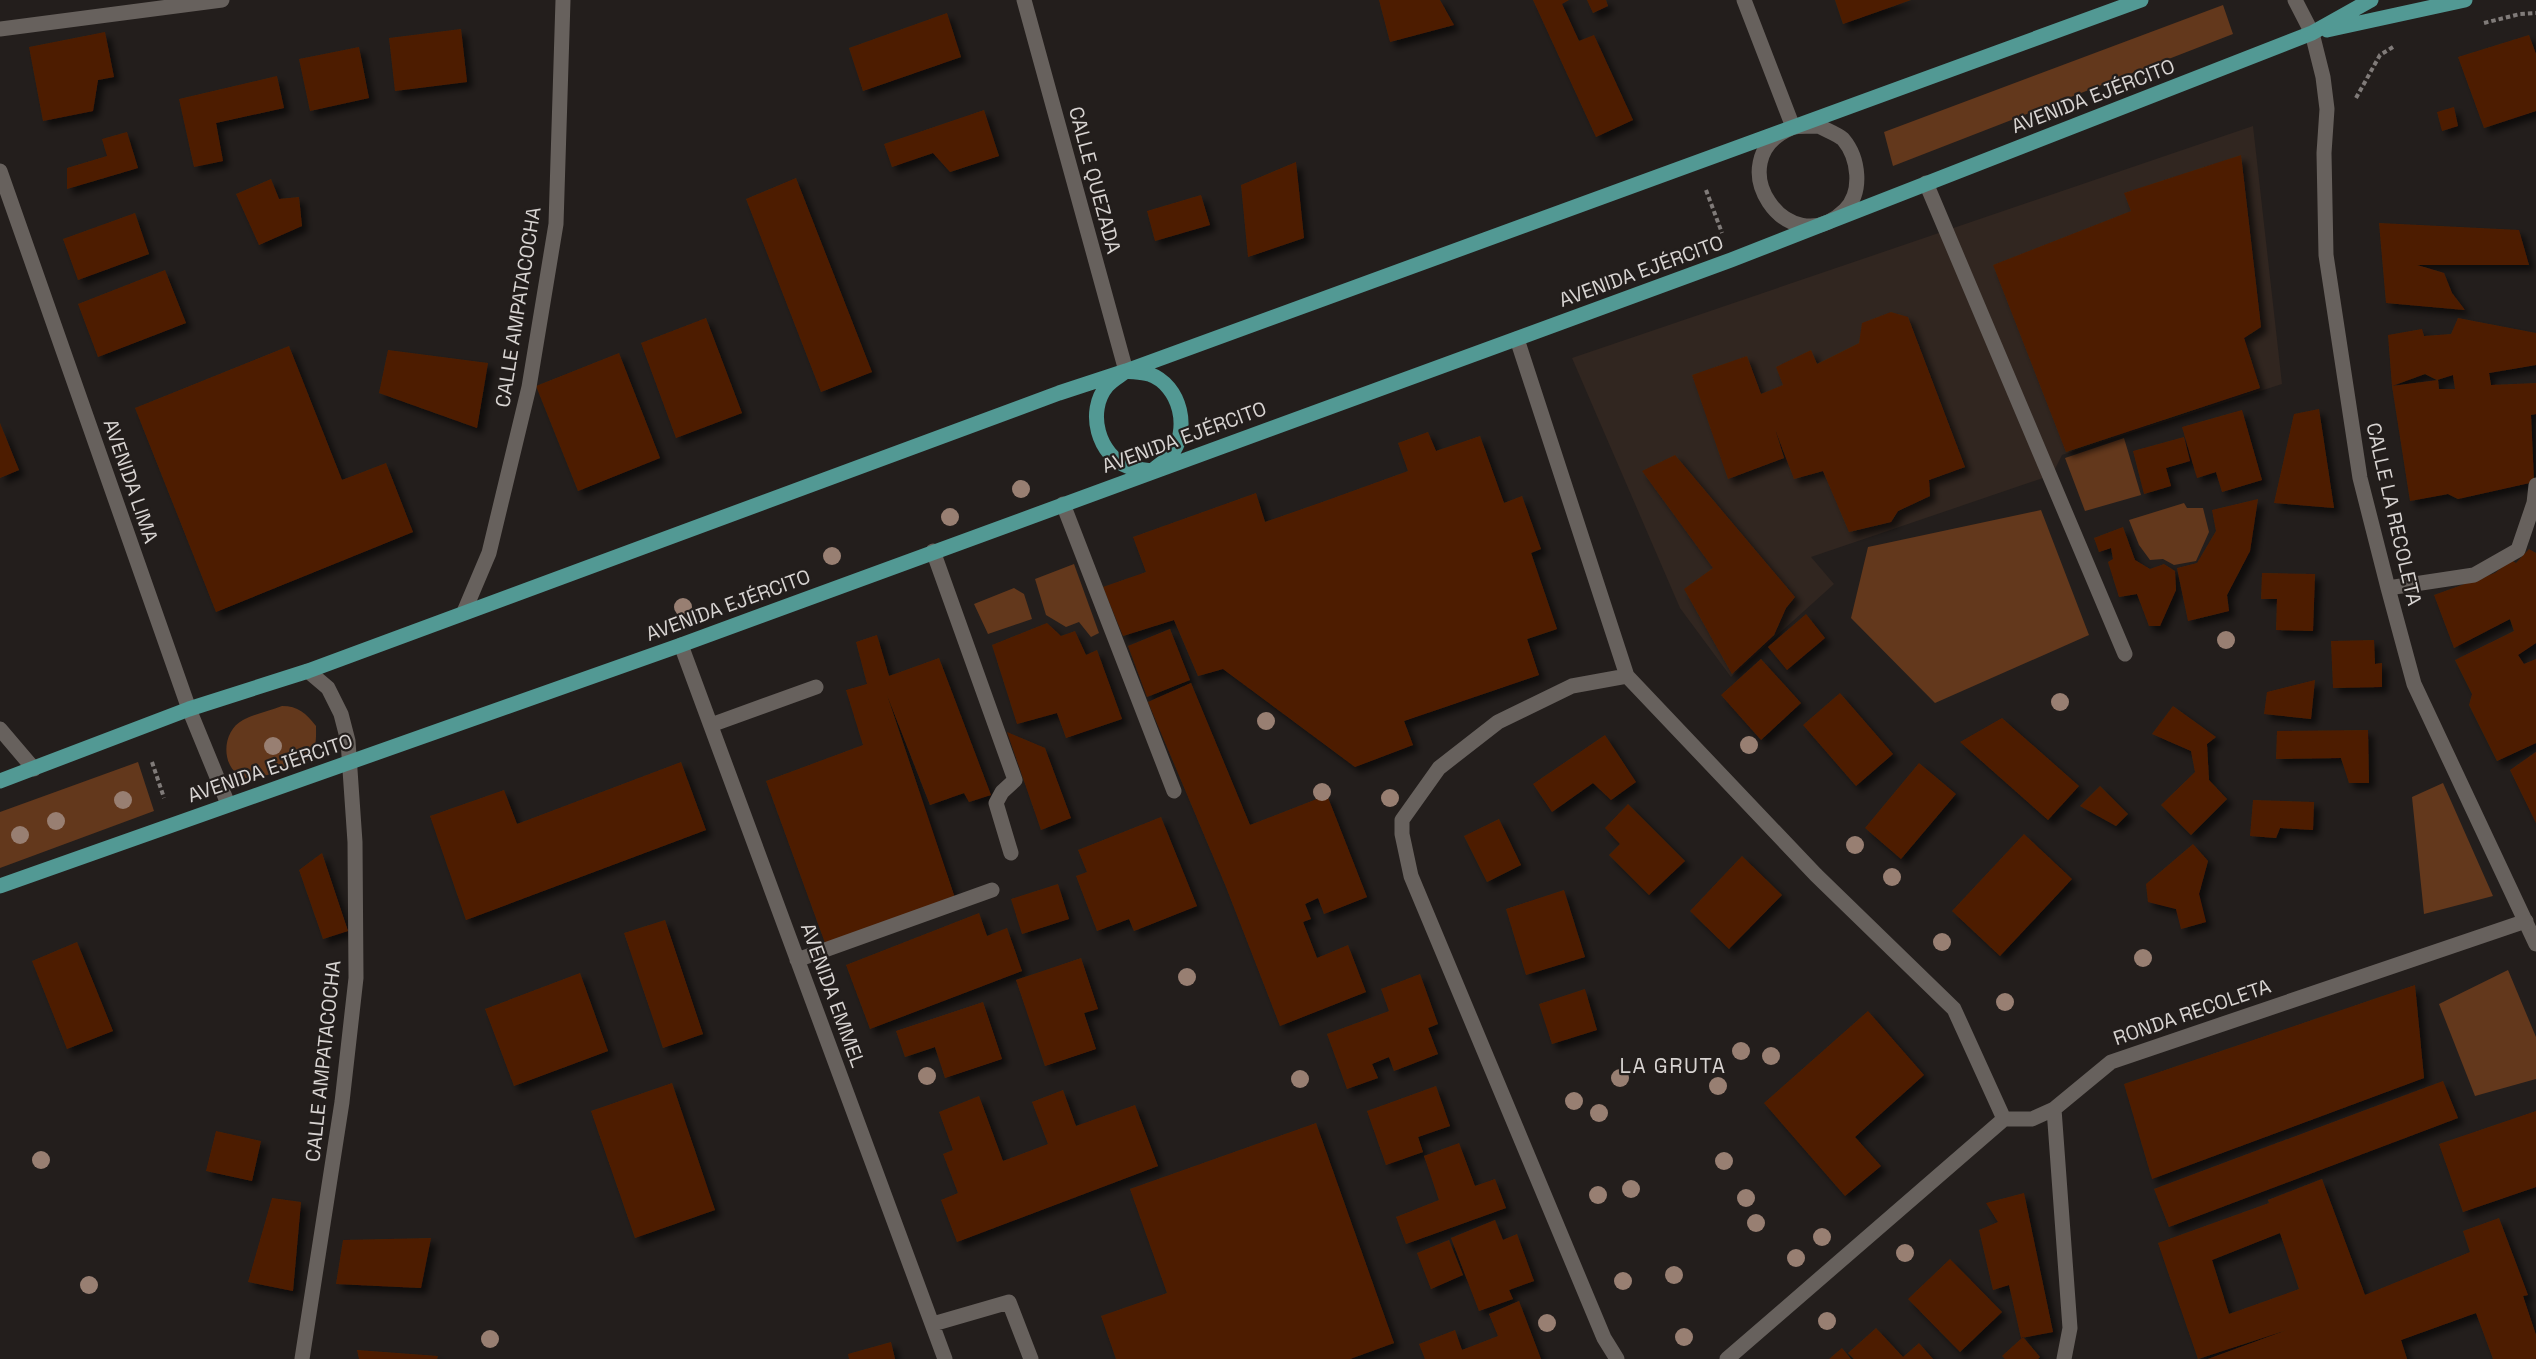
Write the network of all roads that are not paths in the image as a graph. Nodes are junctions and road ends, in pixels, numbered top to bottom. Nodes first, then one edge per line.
1 (222, 0) edge
2 (563, 0) edge
3 (1024, 0) edge
4 (1744, 0) edge
5 (2141, 0) edge
6 (2295, 0) edge
7 (2371, 0) edge
8 (2464, 0) edge
9 (0, 29) edge
10 (2312, 33) junction
11 (1793, 127) junction
12 (0, 171) edge
13 (1926, 183) junction
14 (1823, 225) junction
15 (1517, 339) junction
16 (1126, 371) junction
17 (1152, 471) junction
18 (2536, 485) edge
19 (1063, 504) junction
20 (933, 551) junction
21 (2388, 588) junction
22 (464, 612) junction
23 (681, 645) junction
24 (2125, 654) dead end
25 (308, 671) junction
26 (1627, 676) junction
27 (816, 687) dead end
28 (189, 709) junction
29 (711, 725) junction
30 (0, 729) edge
31 (349, 763) junction
32 (34, 769) junction
33 (0, 781) edge
34 (1174, 791) dead end
35 (228, 804) junction
36 (1011, 853) dead end
37 (0, 886) edge
38 (992, 890) dead end
39 (2526, 921) junction
40 (2536, 944) edge
41 (798, 960) junction
42 (2054, 1109) junction
43 (2004, 1119) junction
44 (933, 1324) junction
45 (302, 1359) edge
46 (945, 1359) edge
47 (1031, 1359) edge
48 (1617, 1359) edge
49 (1727, 1359) edge
50 (2064, 1359) edge

1 - 9 street
2 - 22 street, CALLE AMPATACOCHA
3 - 16 street, CALLE QUEZADA
4 - 11 street
5 - 11 main road
6 - 10 street, CALLE LA RECOLETA
7 - 10 main road, AVENIDA EJÉRCITO
8 - 10 main road
10 - 13 main road, AVENIDA EJÉRCITO
10 - 21 street, CALLE LA RECOLETA
11 - 14 street
11 - 14 street
11 - 16 main road
12 - 28 street, AVENIDA LIMA
13 - 14 main road, AVENIDA EJÉRCITO
13 - 24 street
14 - 15 main road, AVENIDA EJÉRCITO
15 - 17 main road, AVENIDA EJÉRCITO
15 - 26 street
16 - 17 main road
16 - 17 main road
16 - 22 main road
17 - 19 main road, AVENIDA EJÉRCITO
18 - 21 street
19 - 20 main road, AVENIDA EJÉRCITO
19 - 34 street
20 - 23 main road, AVENIDA EJÉRCITO
20 - 36 street
21 - 39 street, CALLE LA RECOLETA
22 - 25 main road
23 - 29 street, AVENIDA EMMEL
23 - 31 main road, AVENIDA EJÉRCITO
25 - 28 main road
25 - 31 street, CALLE AMPATACOCHA
26 - 43 street
26 - 48 street
27 - 29 street
28 - 32 main road
28 - 35 street, AVENIDA LIMA
29 - 41 street, AVENIDA EMMEL
30 - 32 street
31 - 35 main road, AVENIDA EJÉRCITO
31 - 45 street, CALLE AMPATACOCHA
32 - 33 main road
35 - 37 main road, AVENIDA EJÉRCITO
38 - 41 street
39 - 40 street, CALLE LA RECOLETA
39 - 42 street, RONDA RECOLETA
41 - 44 street, AVENIDA EMMEL
42 - 43 street, RONDA RECOLETA
42 - 50 street
43 - 49 street
44 - 46 street, AVENIDA EMMEL
44 - 47 street

